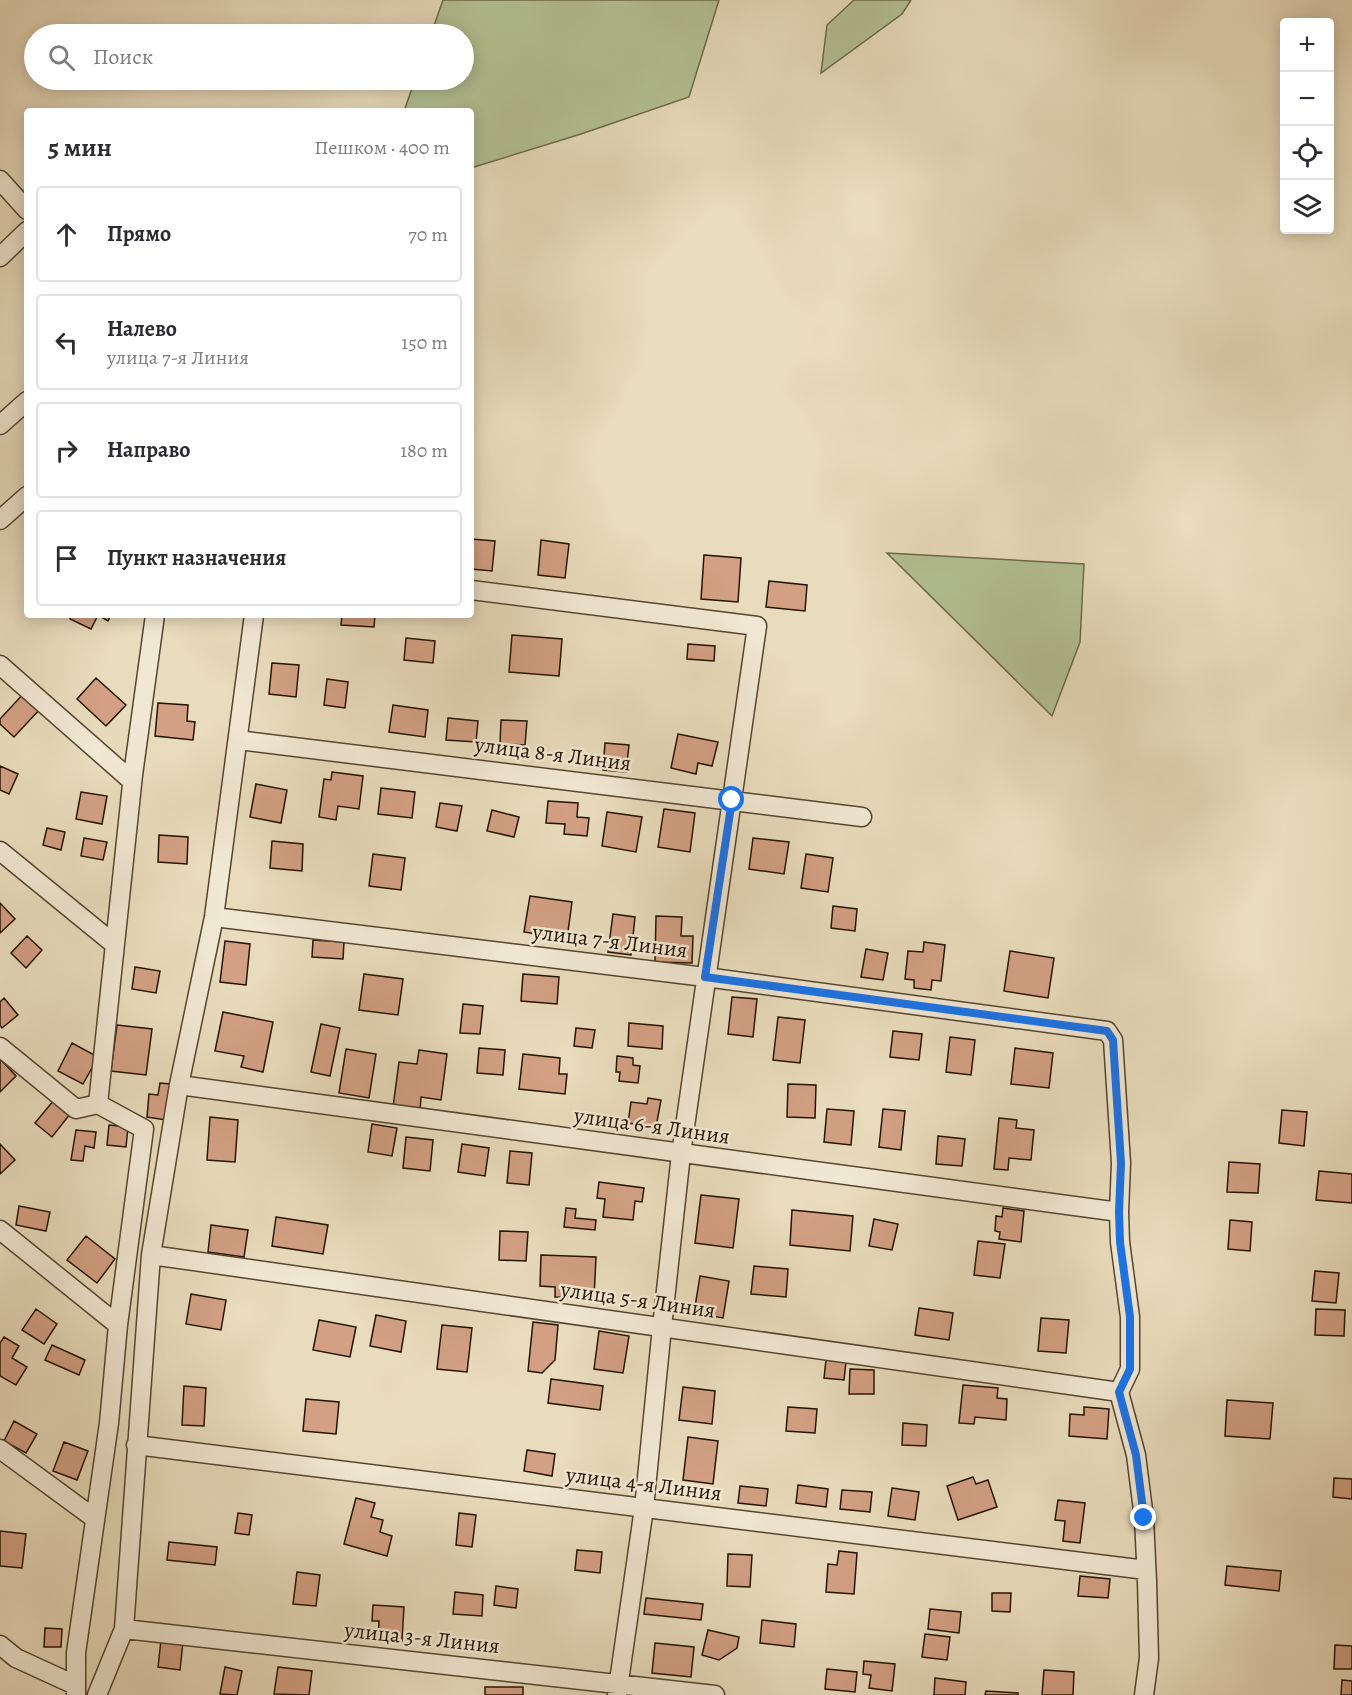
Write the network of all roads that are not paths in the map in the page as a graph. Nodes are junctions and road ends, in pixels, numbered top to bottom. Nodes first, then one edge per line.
1 (0, 180) edge
2 (24, 207) edge
3 (24, 234) edge
4 (0, 256) edge
5 (24, 404) edge
6 (0, 425) edge
7 (24, 499) edge
8 (0, 520) edge
9 (474, 590) edge
10 (155, 618) edge
11 (254, 618) edge
12 (0, 665) edge
13 (238, 740) junction
14 (132, 781) junction
15 (732, 800) junction
16 (862, 817) dead end
17 (0, 851) edge
18 (214, 917) junction
19 (114, 944) junction
20 (705, 977) junction
21 (0, 1047) edge
22 (179, 1085) junction
23 (98, 1104) junction
24 (681, 1154) junction
25 (1119, 1212) junction
26 (0, 1230) edge
27 (151, 1255) junction
28 (118, 1325) junction
29 (662, 1327) junction
30 (1119, 1392) junction
31 (136, 1445) junction
32 (0, 1449) edge
33 (644, 1508) junction
34 (94, 1518) junction
35 (1146, 1570) junction
36 (124, 1629) junction
37 (0, 1645) edge
38 (75, 1690) edge
39 (618, 1690) edge
40 (97, 1695) edge
41 (715, 1695) edge
42 (1144, 1695) edge

1 - 2 street
3 - 4 street
5 - 6 street
7 - 8 street
9 - 15 street
10 - 14 street
11 - 13 street
12 - 14 street
13 - 15 street, улица 8-я Линия
13 - 18 street
14 - 19 street
15 - 16 street, улица 8-я Линия
15 - 20 street
17 - 19 street
18 - 20 street, улица 7-я Линия
18 - 22 street
19 - 23 street
20 - 24 street
20 - 25 street, улица 7-я Линия
21 - 23 street
22 - 24 street, улица 6-я Линия
22 - 27 street
23 - 28 street
24 - 25 street, улица 6-я Линия
24 - 29 street
25 - 30 street
26 - 28 street
27 - 29 street, улица 5-я Линия
27 - 31 street
28 - 34 street
29 - 30 street, улица 5-я Линия
29 - 33 street
30 - 35 street
31 - 33 street, улица 4-я Линия
31 - 36 street
32 - 34 street
33 - 35 street, улица 4-я Линия
33 - 39 street
34 - 38 street
35 - 42 street
36 - 39 street, улица 3-я Линия
36 - 40 street
37 - 38 street
39 - 41 street, улица 3-я Линия

